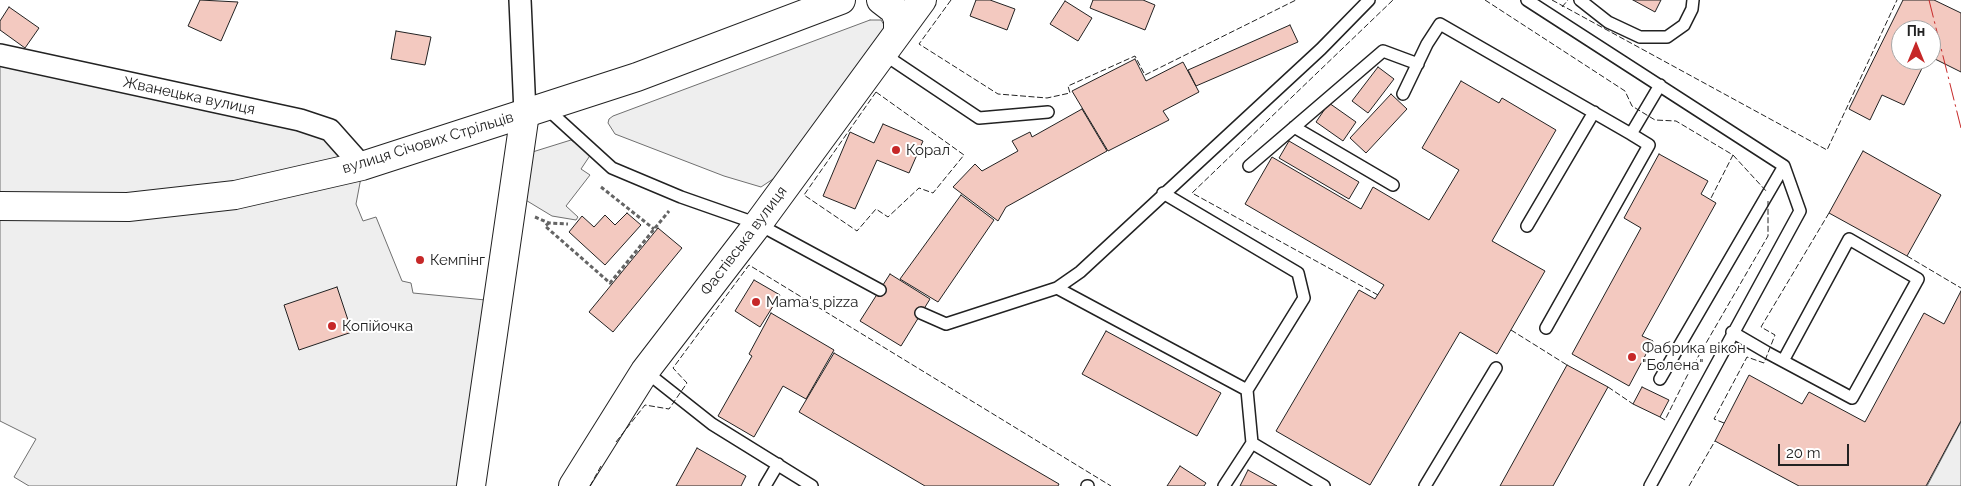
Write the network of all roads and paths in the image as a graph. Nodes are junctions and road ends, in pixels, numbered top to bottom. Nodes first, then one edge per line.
1 (520, 0) edge
2 (840, 0) edge
3 (881, 0) edge
4 (922, 0) edge
5 (1369, 0) edge
6 (1526, 0) edge
7 (1580, 0) edge
8 (1693, 0) edge
9 (898, 30) junction
10 (882, 53) junction
11 (0, 56) edge
12 (1418, 64) junction
13 (1660, 85) junction
14 (1403, 94) dead end
15 (534, 109) junction
16 (1048, 112) dead end
17 (1594, 112) junction
18 (1294, 127) junction
19 (1631, 134) junction
20 (362, 166) junction
21 (1249, 166) dead end
22 (1784, 166) junction
23 (1393, 185) dead end
24 (601, 187) dead end
25 (1163, 193) junction
26 (681, 197) junction
27 (512, 202) junction
28 (0, 206) edge
29 (549, 223) junction
30 (568, 224) dead end
31 (758, 224) junction
32 (1527, 226) dead end
33 (654, 229) junction
34 (1057, 288) junction
35 (880, 290) dead end
36 (921, 313) dead end
37 (1546, 328) dead end
38 (1732, 332) junction
39 (1783, 361) junction
40 (1496, 368) dead end
41 (645, 372) junction
42 (1660, 379) dead end
43 (1248, 390) junction
44 (1252, 443) junction
45 (778, 464) junction
46 (471, 486) edge
47 (573, 486) edge
48 (765, 486) edge
49 (812, 486) edge
50 (1224, 486) edge
51 (1324, 486) edge
52 (1425, 486) edge
53 (1650, 486) edge

1 - 15 street
2 - 15 main road, вулиця Січових Стрільців
3 - 9 main road
4 - 9 main road, Фастівська вулиця
5 - 25 lane
6 - 13 lane
7 - 8 lane
9 - 10 main road, Фастівська вулиця
10 - 16 lane
10 - 31 main road, Фастівська вулиця
11 - 20 street, Жванецька вулиця
12 - 14 lane
12 - 17 lane
12 - 18 lane
13 - 19 lane
13 - 22 lane
15 - 20 main road, вулиця Січових Стрільців
15 - 26 lane
15 - 27 main road
17 - 19 lane
17 - 32 lane
18 - 21 lane
18 - 23 lane
19 - 37 lane
20 - 28 main road, вулиця Січових Стрільців
22 - 38 lane
22 - 42 lane
24 - 33 path
25 - 34 lane
25 - 43 lane
26 - 31 lane
26 - 33 path
27 - 29 path
27 - 46 main road
29 - 30 path
29 - 33 path
31 - 35 lane
31 - 41 main road, Фастівська вулиця
34 - 36 lane
34 - 43 lane
38 - 39 lane
38 - 53 lane
39 - 39 lane
40 - 52 lane
41 - 45 lane
41 - 47 main road, Фастівська вулиця
43 - 44 lane
44 - 50 lane
44 - 51 lane
45 - 48 lane
45 - 49 lane

